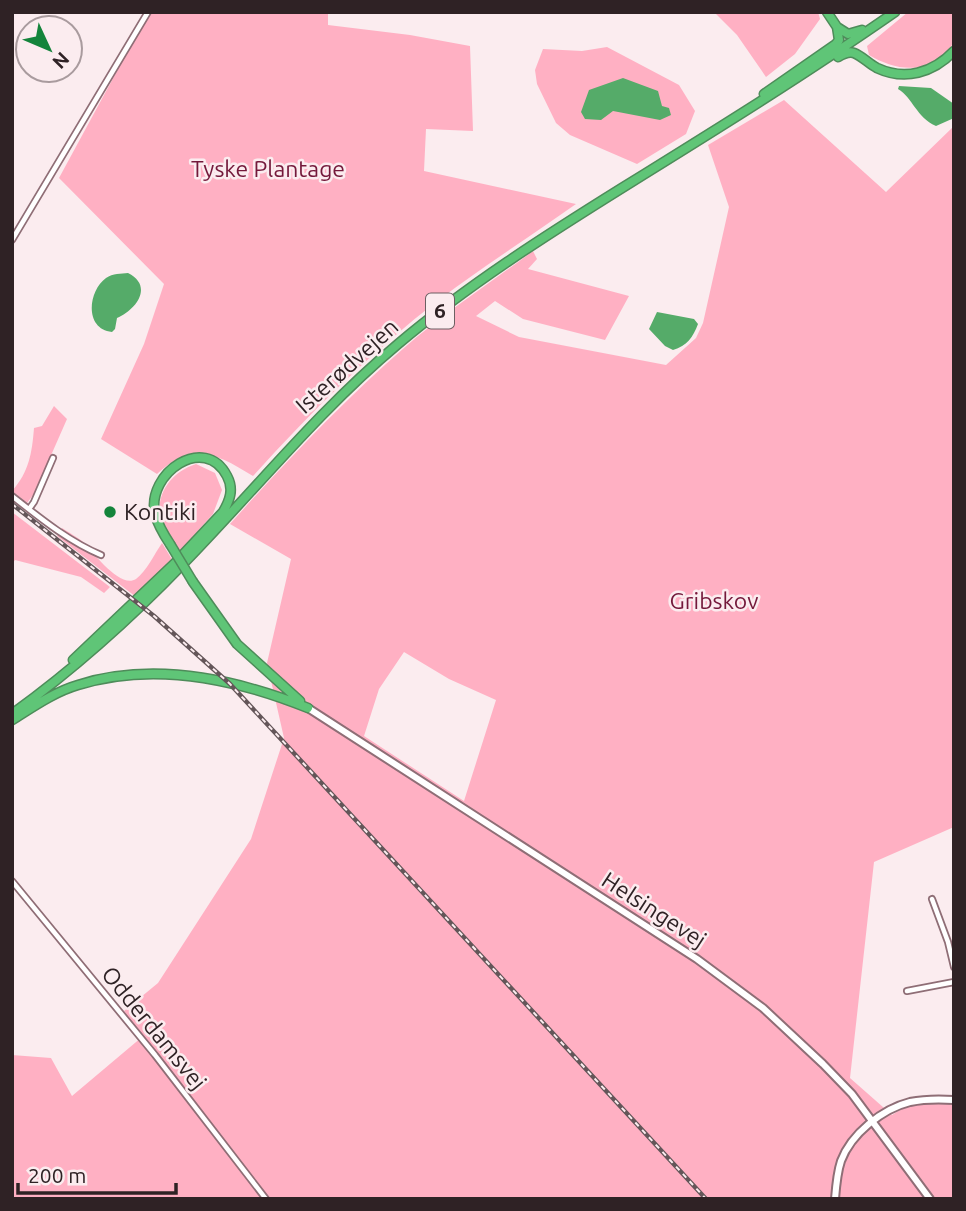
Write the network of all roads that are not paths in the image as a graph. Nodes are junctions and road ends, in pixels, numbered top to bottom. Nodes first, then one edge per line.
1 (148, 12) edge
2 (827, 12) edge
3 (889, 12) edge
4 (895, 12) edge
5 (837, 27) junction
6 (954, 51) edge
7 (869, 63) junction
8 (814, 68) junction
9 (740, 115) junction
10 (12, 240) edge
11 (53, 458) dead end
12 (12, 496) edge
13 (29, 509) junction
14 (101, 555) dead end
15 (51, 684) junction
16 (308, 708) junction
17 (12, 714) edge
18 (12, 720) edge
19 (12, 880) edge
20 (932, 899) dead end
21 (954, 967) edge
22 (954, 982) edge
23 (907, 991) dead end
24 (954, 1100) edge
25 (874, 1121) junction
26 (267, 1199) edge
27 (835, 1199) edge
28 (930, 1199) edge

1 - 10 street
2 - 5 highway
3 - 5 highway
4 - 7 highway
4 - 8 highway, Isterødvejen / 6
5 - 9 highway
6 - 7 highway
7 - 8 highway
8 - 9 highway, Isterødvejen / 6
9 - 15 highway, Isterødvejen / 6
11 - 13 street
12 - 13 street
13 - 14 street
15 - 16 highway, bridge
15 - 17 highway, Isterødvejen / 6
16 - 18 highway
16 - 25 street, Helsingevej
19 - 26 street, Odderdamsvej
20 - 21 street
22 - 23 street
24 - 25 street
25 - 27 street
25 - 28 street, Helsingevej

